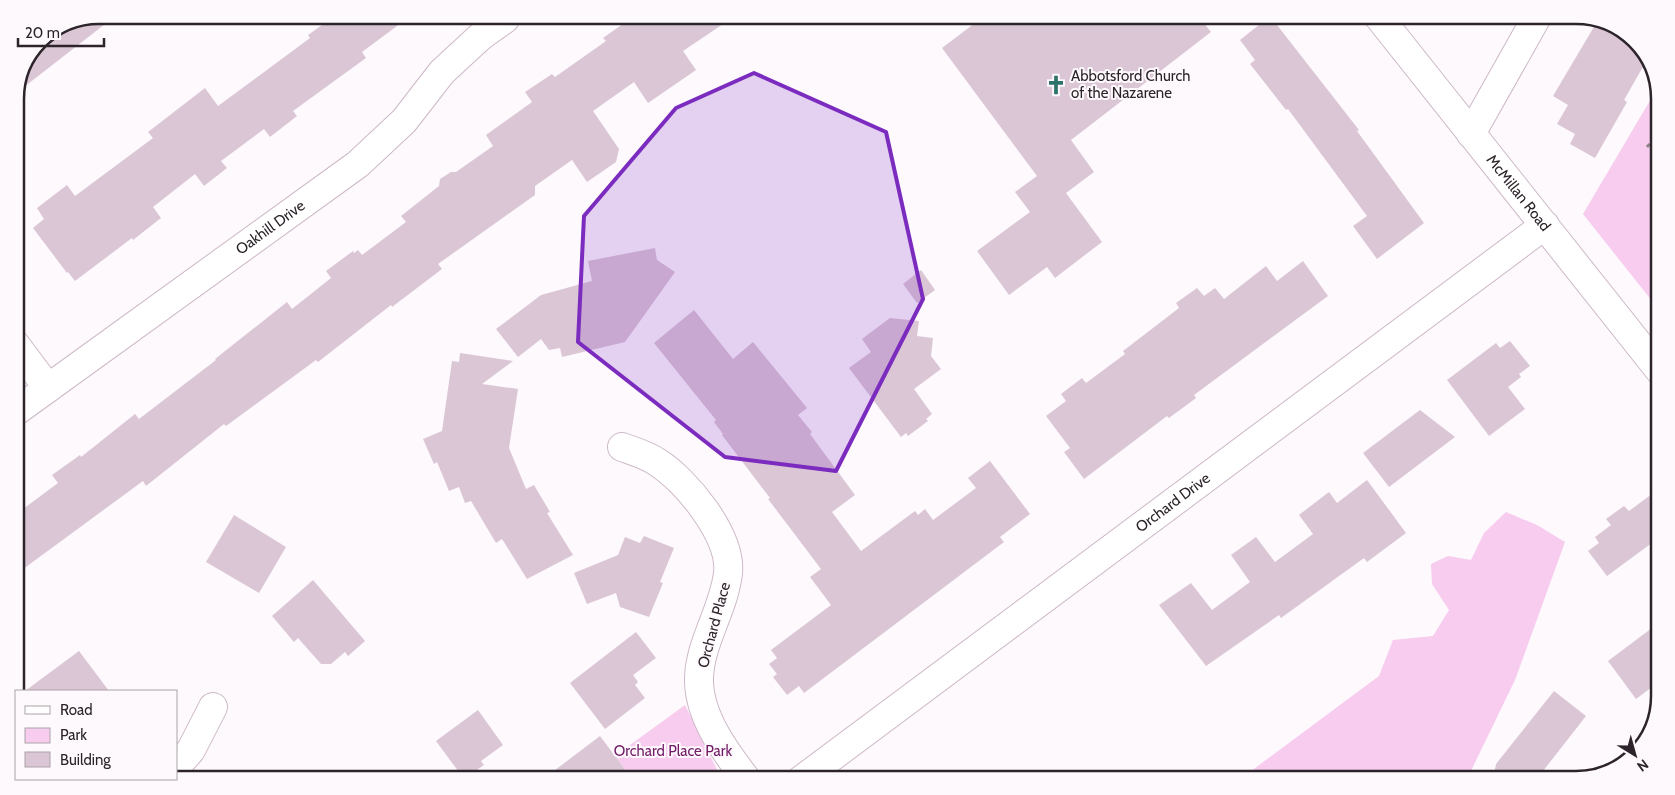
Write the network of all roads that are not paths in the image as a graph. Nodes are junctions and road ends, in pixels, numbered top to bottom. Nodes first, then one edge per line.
1 (498, 24) edge
2 (1384, 24) edge
3 (1533, 24) edge
4 (1471, 134) junction
5 (1545, 225) junction
6 (24, 356) edge
7 (1651, 360) edge
8 (48, 388) junction
9 (24, 405) edge
10 (622, 447) dead end
11 (213, 707) dead end
12 (178, 765) edge
13 (741, 771) edge
14 (813, 771) edge

1 - 8 street, Oakhill Drive
2 - 4 street, McMillan Road
3 - 4 street
4 - 5 street, McMillan Road
5 - 7 street, McMillan Road
5 - 14 street, Orchard Drive
6 - 8 street
8 - 9 street, Oakhill Drive
10 - 13 street, Orchard Place
11 - 12 street

